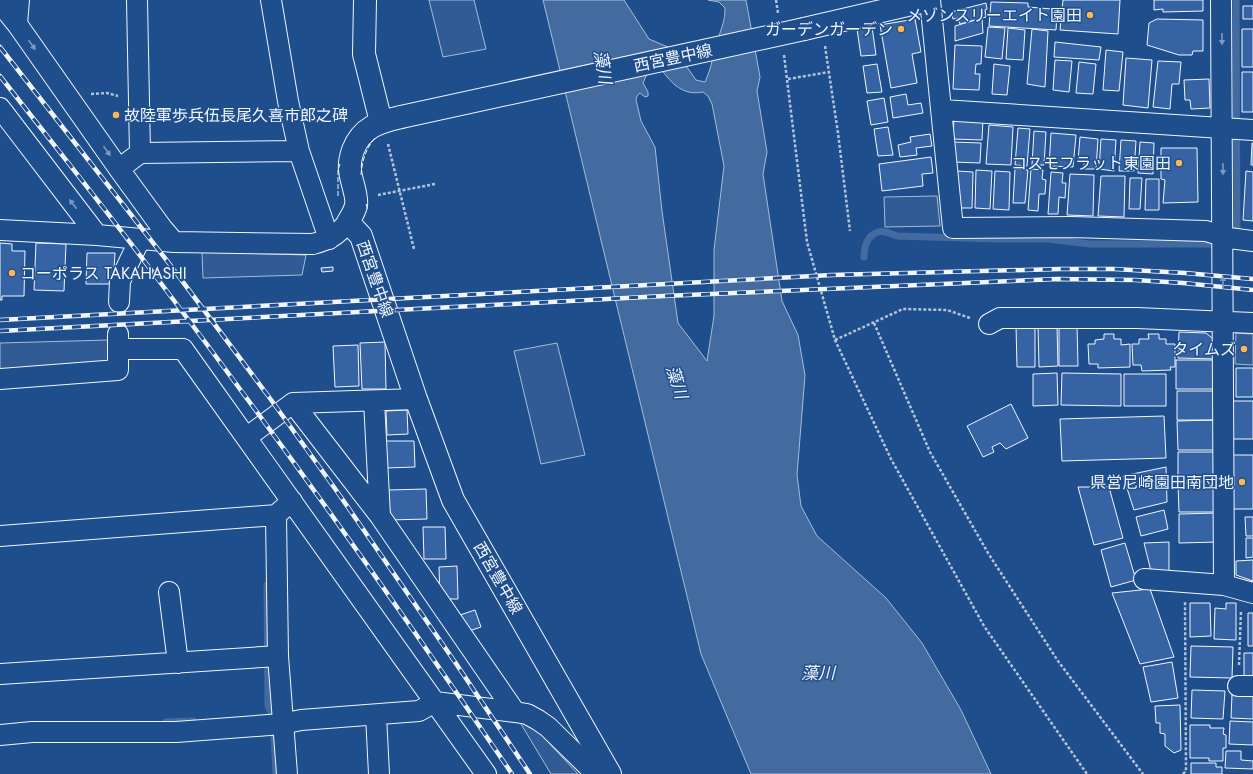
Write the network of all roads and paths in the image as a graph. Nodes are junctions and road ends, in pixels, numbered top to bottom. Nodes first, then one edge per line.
1 (20, 0) edge
2 (137, 0) edge
3 (271, 0) edge
4 (365, 0) edge
5 (776, 0) edge
6 (929, 0) edge
7 (1221, 0) edge
8 (0, 2) edge
9 (778, 16) dead end
10 (17, 24) junction
11 (813, 27) junction
12 (783, 47) dead end
13 (829, 72) junction
14 (788, 79) junction
15 (85, 95) dead end
16 (139, 102) junction
17 (0, 108) edge
18 (942, 110) junction
19 (389, 126) junction
20 (1237, 129) edge
21 (299, 151) junction
22 (140, 153) junction
23 (119, 169) junction
24 (435, 184) dead end
25 (400, 191) junction
26 (378, 196) dead end
27 (348, 222) junction
28 (0, 230) edge
29 (850, 231) dead end
30 (97, 235) junction
31 (140, 239) junction
32 (329, 239) junction
33 (1237, 239) edge
34 (174, 242) junction
35 (414, 249) dead end
36 (119, 302) dead end
37 (1223, 321) junction
38 (874, 323) junction
39 (1253, 323) edge
40 (989, 324) joint
41 (835, 340) junction
42 (0, 379) edge
43 (416, 399) junction
44 (374, 401) junction
45 (293, 403) junction
46 (246, 437) junction
47 (292, 501) junction
48 (276, 515) junction
49 (380, 516) junction
50 (0, 536) edge
51 (1144, 579) dead end
52 (1184, 582) junction
53 (1240, 589) edge
54 (169, 592) dead end
55 (278, 656) junction
56 (178, 662) junction
57 (0, 674) edge
58 (1245, 686) edge
59 (435, 702) junction
60 (515, 712) junction
61 (376, 715) junction
62 (282, 724) junction
63 (0, 734) edge
64 (286, 774) edge
65 (379, 774) edge
66 (486, 774) edge
67 (596, 774) edge
68 (610, 774) edge
69 (1087, 774) edge
70 (1144, 774) edge
71 (1183, 774) edge

1 - 10 street
2 - 16 street
3 - 21 street
4 - 19 main road
5 - 9 path
6 - 11 main road, 西宮豊中線
6 - 18 street
7 -> 20 street
8 - 10 street
10 -> 23 street
11 - 13 path
11 - 19 main road, 西宮豊中線, bridge
12 - 14 path
13 - 14 path
13 - 29 path
14 - 41 path
15 - 16 path
16 - 22 street
30 -> 17 street
18 - 20 street
18 - 33 street
19 - 25 path
19 - 27 main road, 西宮豊中線
20 -> 33 street
21 - 22 street
21 - 32 street
22 - 23 street
23 - 34 street
24 - 25 path
25 - 26 path
25 - 35 path
27 - 32 street
27 - 43 main road, 西宮豊中線
28 - 30 street
30 - 31 street
31 - 34 street
31 - 36 street
32 - 34 street
37 -> 33 street
37 - 39 street
37 - 40 street
37 - 53 street
38 - 40 path
38 - 41 path
38 - 70 path
41 - 69 path
42 - 46 street
43 - 44 street
43 - 68 main road, 西宮豊中線
44 - 45 street
44 - 49 street
45 - 46 street
45 - 49 street
46 - 47 street
47 - 48 street
47 - 59 street
48 - 50 street
48 - 55 street
49 - 60 street
51 - 52 street
52 - 53 street
52 - 71 path
53 - 58 path
54 - 56 street
55 - 56 street
55 - 62 street
56 - 57 street
59 - 60 street
59 - 61 street
59 - 66 street
60 - 67 street
61 - 62 street
61 - 65 street
62 - 63 street
62 - 64 street

